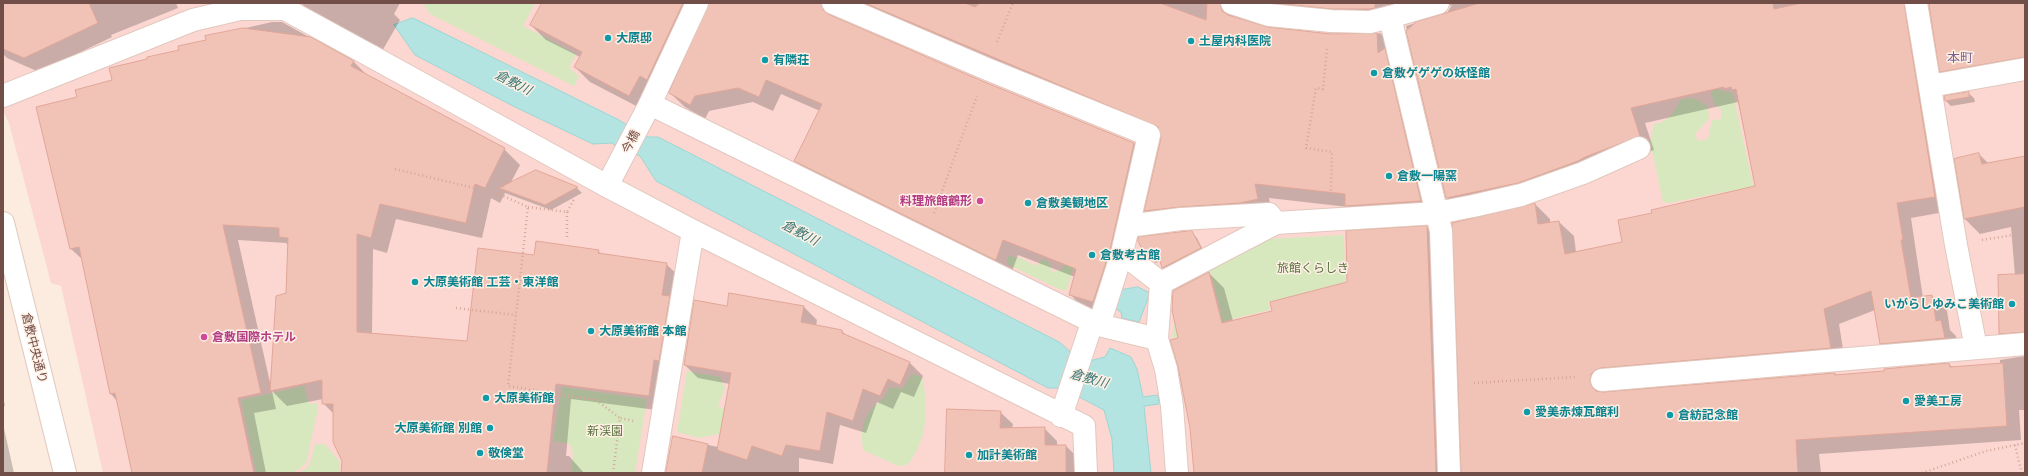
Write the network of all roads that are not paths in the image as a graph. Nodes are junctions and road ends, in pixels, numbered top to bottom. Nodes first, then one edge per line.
1 (697, 3) edge
2 (833, 3) edge
3 (1232, 3) edge
4 (1438, 3) edge
5 (1916, 3) edge
6 (1390, 16) junction
7 (2025, 69) edge
8 (1930, 86) junction
9 (3, 96) edge
10 (647, 111) junction
11 (1639, 148) dead end
12 (607, 186) junction
13 (1437, 213) junction
14 (3, 223) edge
15 (1276, 223) junction
16 (1128, 226) junction
17 (692, 231) junction
18 (1122, 253) junction
19 (1160, 283) junction
20 (1095, 324) junction
21 (1157, 339) junction
22 (2025, 344) edge
23 (1976, 348) junction
24 (1602, 380) road end
25 (1063, 409) junction
26 (65, 473) edge
27 (653, 473) edge
28 (1086, 473) edge
29 (1177, 473) edge
30 (1449, 473) edge

1 - 10 street, 今橋
2 - 16 street
3 - 6 street
4 - 6 street
5 - 8 street
6 - 13 street
7 - 8 street
8 - 23 street
9 - 12 street
10 - 12 street, 今橋
10 - 20 street
11 - 13 street
12 - 17 street
13 - 15 street
13 - 30 street
14 - 26 street, 倉敷中央通り
15 - 16 street
15 - 19 street
16 - 18 street
17 - 25 street
17 - 27 street
18 - 19 street
18 - 20 street
19 - 21 street
20 - 21 street
20 - 25 street
21 - 29 street
22 - 23 street
23 - 24 street
25 - 28 street

